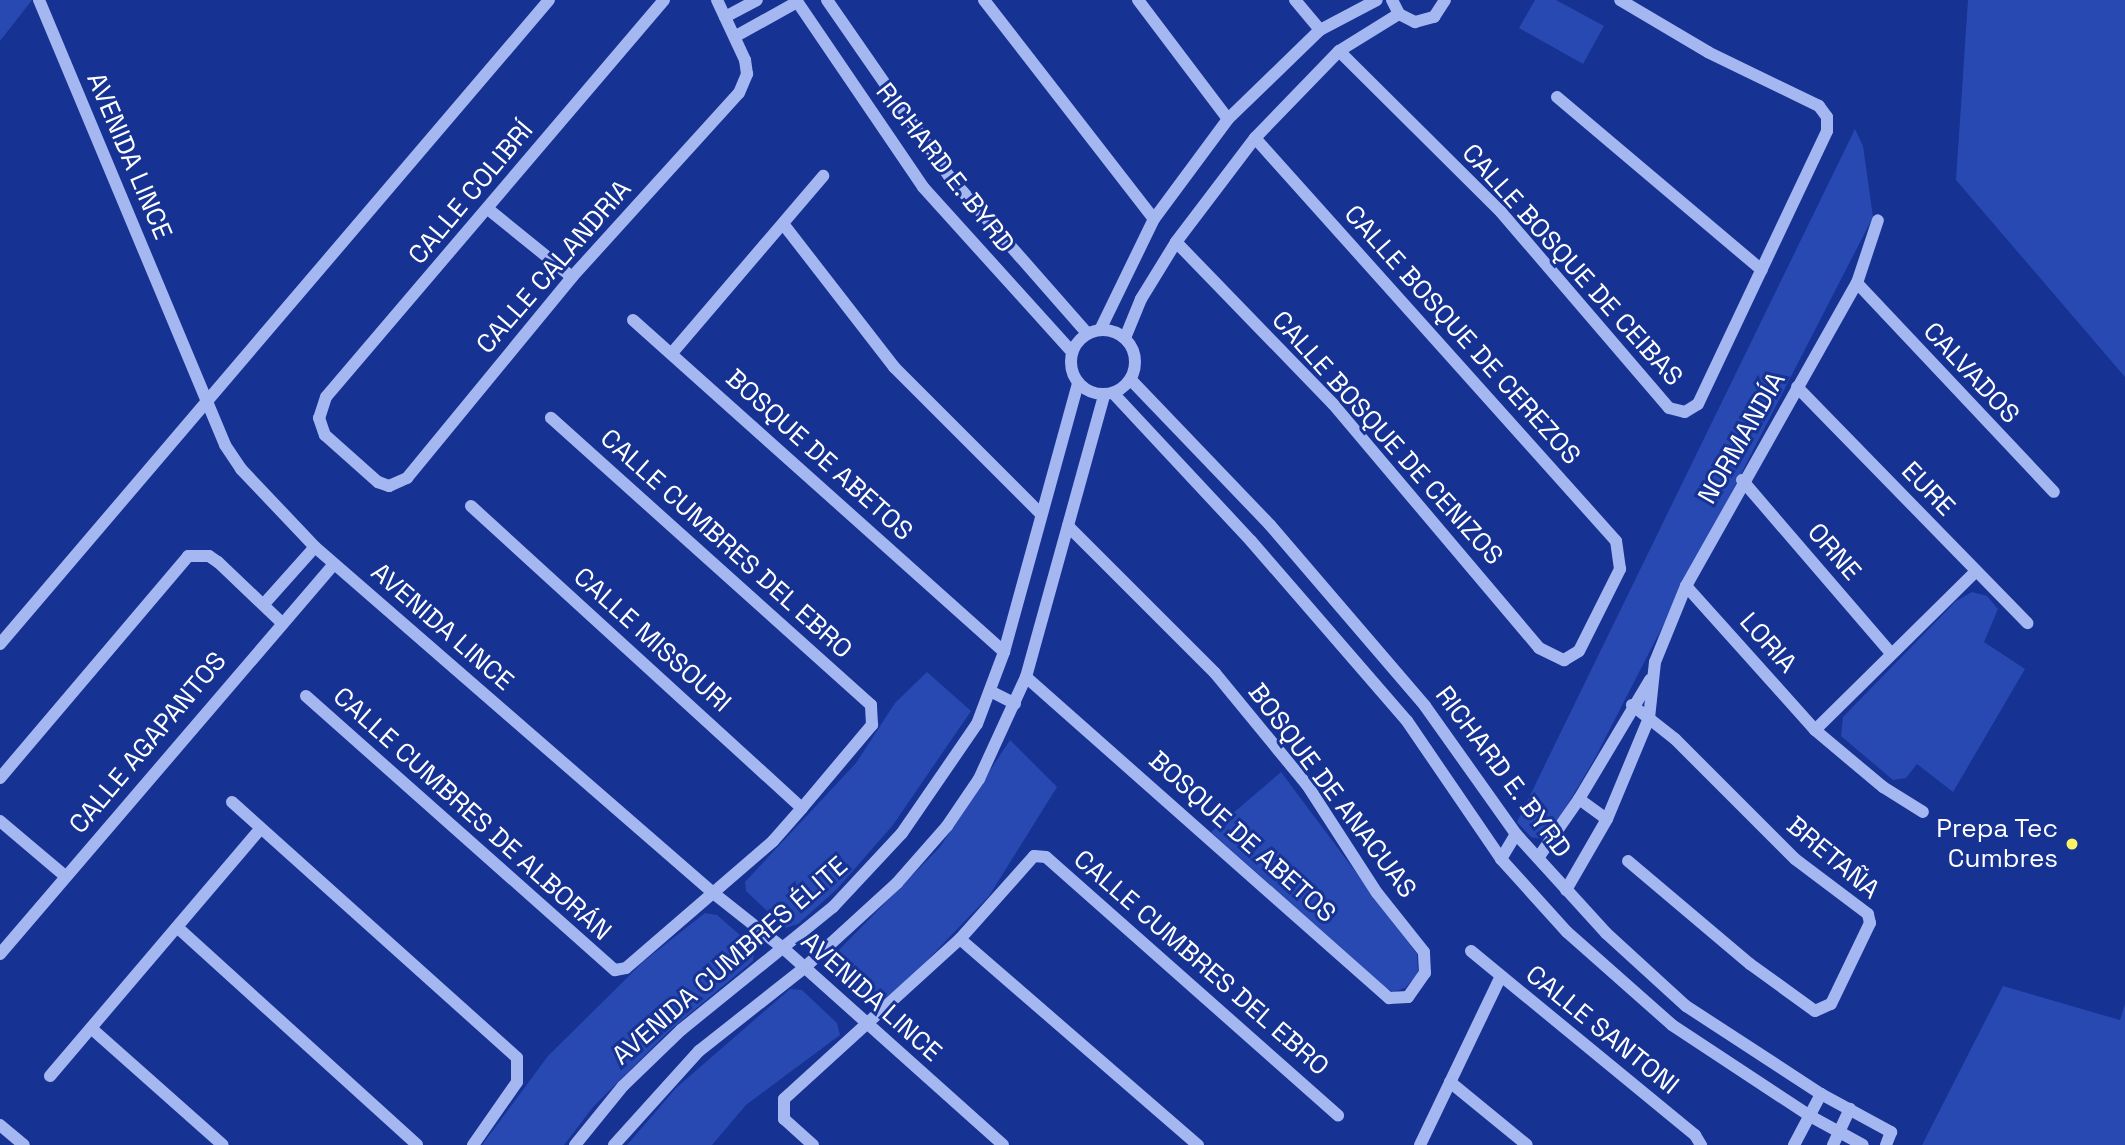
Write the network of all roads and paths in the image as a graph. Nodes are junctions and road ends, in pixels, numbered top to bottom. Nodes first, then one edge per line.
1 (549, 0) edge
2 (664, 0) edge
3 (717, 0) edge
4 (757, 0) edge
5 (827, 0) edge
6 (984, 0) edge
7 (1138, 0) edge
8 (1295, 0) edge
9 (1377, 0) edge
10 (1392, 0) edge
11 (1446, 0) edge
12 (1620, 0) edge
13 (40, 1) edge
14 (797, 1) edge
15 (1399, 14) junction
16 (725, 17) junction
17 (1320, 30) junction
18 (736, 36) junction
19 (859, 51) junction
20 (1339, 51) junction
21 (839, 67) junction
22 (1557, 97) dead end
23 (1228, 119) junction
24 (1255, 138) junction
25 (823, 176) dead end
26 (488, 209) junction
27 (1154, 219) junction
28 (1878, 220) dead end
29 (784, 225) junction
30 (1176, 242) junction
31 (1762, 270) junction
32 (572, 277) junction
33 (1857, 283) junction
34 (633, 320) dead end
35 (1100, 330) junction
36 (1086, 332) junction
37 (1125, 338) junction
38 (1072, 352) junction
39 (672, 353) junction
40 (1131, 380) junction
41 (1078, 384) junction
42 (1797, 387) junction
43 (1109, 394) junction
44 (207, 402) junction
45 (551, 418) dead end
46 (1742, 480) junction
47 (378, 482) joint
48 (2054, 492) dead end
49 (471, 506) dead end
50 (1040, 513) junction
51 (1068, 526) junction
52 (315, 547) junction
53 (334, 564) junction
54 (1976, 571) junction
55 (1686, 586) junction
56 (264, 604) junction
57 (281, 622) junction
58 (2027, 623) dead end
59 (0, 644) edge
60 (1004, 652) junction
61 (1891, 653) junction
62 (1564, 660) joint
63 (1026, 677) junction
64 (1650, 680) junction
65 (989, 691) junction
66 (306, 696) dead end
67 (1015, 704) junction
68 (1632, 705) junction
69 (1649, 718) junction
70 (1815, 730) junction
71 (0, 778) edge
72 (1580, 799) junction
73 (232, 802) dead end
74 (802, 808) junction
75 (1923, 812) dead end
76 (1606, 819) junction
77 (0, 821) edge
78 (260, 829) junction
79 (1516, 834) junction
80 (1538, 858) junction
81 (1501, 859) junction
82 (1628, 861) dead end
83 (65, 876) junction
84 (1566, 890) junction
85 (712, 892) junction
86 (177, 927) junction
87 (960, 939) junction
88 (783, 948) junction
89 (1471, 951) dead end
90 (0, 954) edge
91 (804, 968) junction
92 (1425, 973) joint
93 (1501, 976) junction
94 (869, 1025) junction
95 (91, 1028) junction
96 (50, 1076) dead end
97 (1450, 1082) junction
98 (1821, 1094) junction
99 (1850, 1109) junction
100 (1338, 1115) dead end
101 (1810, 1116) junction
102 (1, 1127) edge
103 (1839, 1132) junction
104 (24, 1145) edge
105 (223, 1145) edge
106 (417, 1145) edge
107 (473, 1145) edge
108 (575, 1145) edge
109 (614, 1145) edge
110 (813, 1145) edge
111 (1003, 1145) edge
112 (1198, 1145) edge
113 (1420, 1145) edge
114 (1527, 1145) edge
115 (1701, 1145) edge
116 (1794, 1145) edge
117 (1833, 1145) edge
118 (1863, 1145) edge
119 (1886, 1145) edge

1 - 44 street
2 - 26 street, CALLE COLIBRÍ
3 - 16 street
4 - 16 street
5 - 19 street, RICHARD E. BYRD
6 - 27 street
7 - 23 street
8 - 17 street
9 - 17 street
10 - 15 street
11 - 15 street
12 - 31 street
13 - 44 street, AVENIDA LINCE
14 - 18 street
14 - 21 street, RICHARD E. BYRD
15 - 20 street
16 - 18 street
17 - 23 street
18 - 32 street, CALLE CALANDRIA
19 - 21 street
19 - 36 street, RICHARD E. BYRD
20 - 24 street
20 - 31 street, CALLE BOSQUE DE CEIBAS
21 - 38 street, RICHARD E. BYRD
22 - 31 street
23 - 27 street
24 - 30 street
24 - 62 street, CALLE BOSQUE DE CEREZOS
25 - 29 street
26 - 32 street
26 - 47 street, CALLE COLIBRÍ
27 - 35 street
28 - 33 street, NORMANDÍA
29 - 39 street
29 - 50 street
30 - 37 street
30 - 62 street, CALLE BOSQUE DE CENIZOS
32 - 47 street, CALLE CALANDRIA
33 - 42 street, NORMANDÍA
33 - 48 street, CALVADOS
34 - 39 street, BOSQUE DE ABETOS
35 - 36 street
35 - 37 street
36 - 38 street
37 - 40 street
38 - 41 street
39 - 60 street, BOSQUE DE ABETOS
40 - 43 street
40 - 79 street, RICHARD E. BYRD
41 - 43 street
41 - 50 street, AVENIDA CUMBRES ÉLITE
42 - 46 street, NORMANDÍA
42 - 54 street, EURE
43 - 51 street, AVENIDA CUMBRES ÉLITE
43 - 81 street, RICHARD E. BYRD
44 - 52 street, AVENIDA LINCE
44 - 59 street
45 - 74 street, CALLE CUMBRES DEL EBRO
46 - 55 street, NORMANDÍA
46 - 61 street, ORNE
49 - 74 street, CALLE MISSOURI
50 - 60 street, AVENIDA CUMBRES ÉLITE
51 - 63 street, AVENIDA CUMBRES ÉLITE
51 - 92 street, BOSQUE DE ANACUAS
52 - 53 street, AVENIDA LINCE
52 - 56 street
53 - 57 street, CALLE AGAPANTOS
53 - 85 street, AVENIDA LINCE
54 - 58 street, EURE
54 - 61 street
55 - 64 street, NORMANDÍA
55 - 70 street, LORIA
56 - 57 street
56 - 71 street
57 - 83 street, CALLE AGAPANTOS
60 - 65 street, AVENIDA CUMBRES ÉLITE
61 - 70 street
63 - 67 street, AVENIDA CUMBRES ÉLITE
63 - 92 street, BOSQUE DE ABETOS
64 - 68 street, NORMANDÍA
64 - 69 street, NORMANDÍA
65 - 67 street
65 - 88 street, AVENIDA CUMBRES ÉLITE
66 - 85 street, CALLE CUMBRES DE ALBORÁN
67 - 91 street, AVENIDA CUMBRES ÉLITE
68 - 69 street, BRETAÑA
68 - 72 street, NORMANDÍA
69 - 76 street, NORMANDÍA
69 - 82 street, BRETAÑA
70 - 75 street, LORIA
72 - 76 street
72 - 80 street, NORMANDÍA
73 - 78 street
74 - 85 street
76 - 84 street, NORMANDÍA
77 - 83 street
78 - 86 street
78 - 107 street
79 - 80 street, RICHARD E. BYRD
79 - 81 street
80 - 84 street, RICHARD E. BYRD
81 - 101 street, RICHARD E. BYRD
83 - 90 street, CALLE AGAPANTOS
84 - 98 street, RICHARD E. BYRD
85 - 88 street, AVENIDA LINCE
86 - 95 street
86 - 106 street
87 - 94 street
87 - 100 street, CALLE CUMBRES DEL EBRO
87 - 112 street
88 - 91 street, AVENIDA LINCE
88 - 108 street, AVENIDA CUMBRES ÉLITE
89 - 93 street, CALLE SANTONI
91 - 94 street, AVENIDA LINCE
91 - 109 street, AVENIDA CUMBRES ÉLITE
93 - 97 street
93 - 115 street, CALLE SANTONI
94 - 110 street
94 - 111 street, AVENIDA LINCE
95 - 96 street
95 - 105 street
97 - 113 street
97 - 114 street
98 - 99 street, RICHARD E. BYRD
98 - 101 street
99 - 103 street
99 - 119 street, RICHARD E. BYRD
101 - 103 street, RICHARD E. BYRD
101 - 116 street
102 - 104 street
103 - 117 street
103 - 118 street, RICHARD E. BYRD

